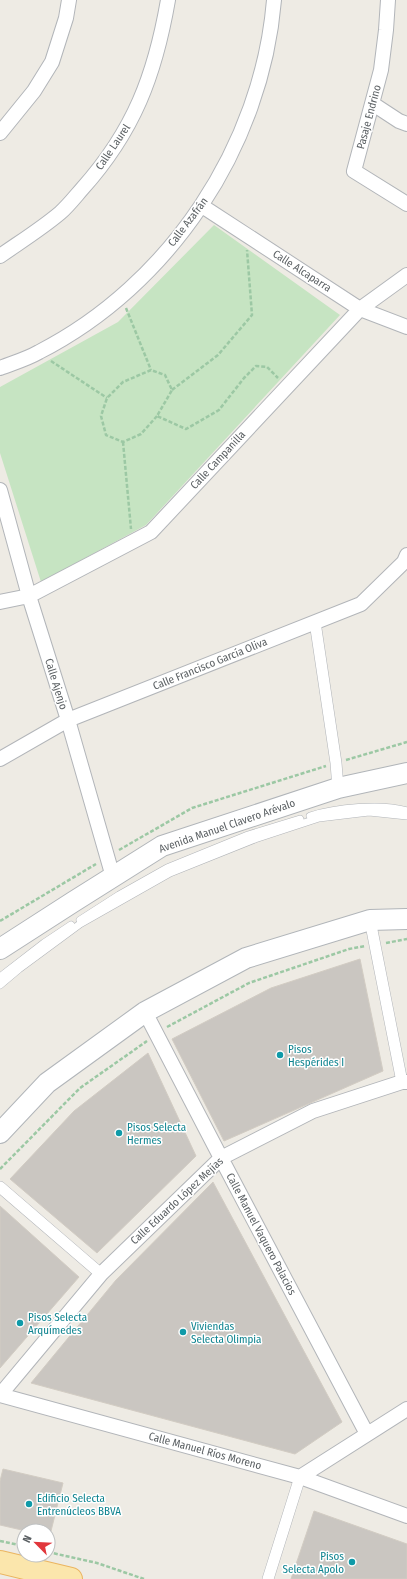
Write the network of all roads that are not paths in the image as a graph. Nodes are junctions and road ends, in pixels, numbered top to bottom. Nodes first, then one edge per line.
1 (69, 0) edge
2 (168, 0) edge
3 (274, 0) edge
4 (388, 0) edge
5 (373, 104) junction
6 (407, 124) edge
7 (0, 133) edge
8 (407, 204) edge
9 (202, 206) junction
10 (0, 256) edge
11 (407, 275) edge
12 (360, 309) junction
13 (407, 327) edge
14 (0, 368) edge
15 (0, 490) edge
16 (407, 555) edge
17 (29, 596) junction
18 (0, 602) edge
19 (315, 622) junction
20 (68, 720) junction
21 (0, 758) edge
22 (407, 773) edge
23 (338, 788) junction
24 (407, 811) edge
25 (407, 816) edge
26 (113, 877) junction
27 (407, 919) edge
28 (370, 920) junction
29 (0, 950) edge
30 (0, 977) edge
31 (0, 985) edge
32 (145, 1012) junction
33 (404, 1082) edge
34 (0, 1133) edge
35 (221, 1158) junction
36 (0, 1187) edge
37 (101, 1274) junction
38 (0, 1395) edge
39 (407, 1409) edge
40 (368, 1434) junction
41 (300, 1477) junction
42 (407, 1516) edge
43 (0, 1562) edge
44 (71, 1579) edge
45 (268, 1579) edge

1 - 7 street
2 - 10 street, Calle Laurel
3 - 9 street, Calle Azafrán
4 - 5 street, Pasaje Endrino
5 - 6 street
5 - 8 street, Pasaje Endrino
9 - 12 street, Calle Alcaparra
9 - 14 street, Calle Azafrán
11 - 12 street, Calle Campanilla
12 - 13 street, Calle Alcaparra
12 - 17 street, Calle Campanilla
15 - 17 street, Calle Ajenjo
16 - 19 street, Calle Francisco García Oliva
17 - 18 street, Calle Campanilla
17 - 20 street, Calle Ajenjo
19 - 20 street, Calle Francisco García Oliva
19 - 23 street
20 - 21 street, Calle Francisco García Oliva
20 - 26 street, Calle Ajenjo
22 - 23 main road, Avenida Manuel Clavero Arévalo
23 - 26 main road, Avenida Manuel Clavero Arévalo
24 - 30 lane
25 - 31 lane
26 - 29 main road, Avenida Manuel Clavero Arévalo
27 - 28 main road
28 - 32 main road
28 - 33 street
32 - 34 main road
32 - 35 street, Calle Manuel Vaquero Palacios
33 - 35 street, Calle Eduardo López Mejías
35 - 37 street, Calle Eduardo López Mejías
35 - 40 street, Calle Manuel Vaquero Palacios
36 - 37 street
37 - 38 street, Calle Eduardo López Mejías
38 - 41 street, Calle Manuel Ríos Moreno
39 - 40 street
40 - 41 street
41 - 42 street, Calle Manuel Ríos Moreno
41 - 45 street
43 - 44 main road

